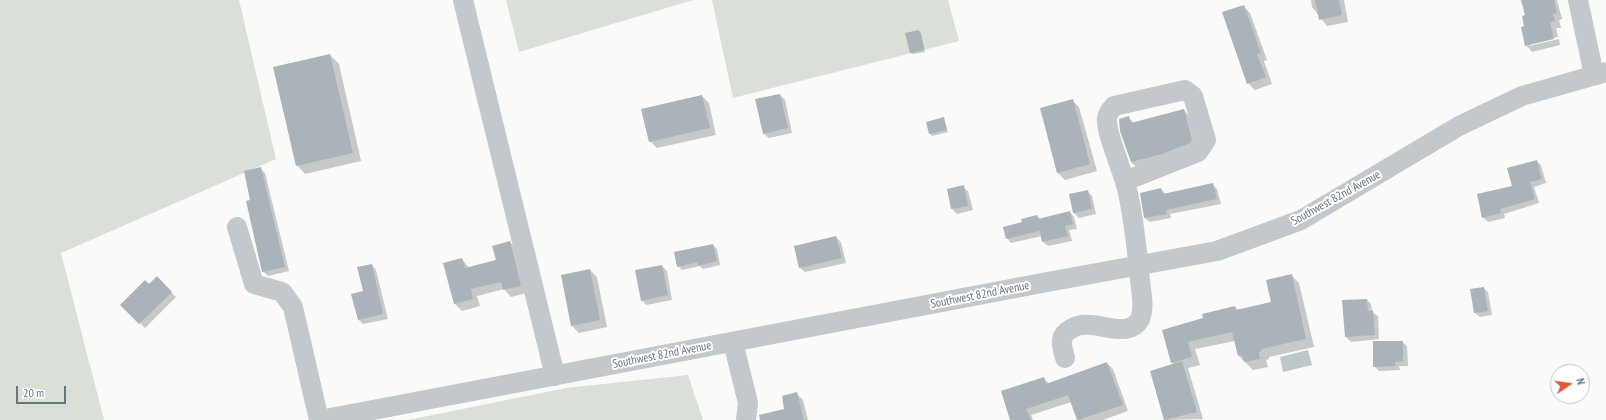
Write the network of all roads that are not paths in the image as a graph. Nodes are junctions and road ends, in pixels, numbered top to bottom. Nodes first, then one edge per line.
1 (463, 0) edge
2 (1578, 0) edge
3 (1600, 74) edge
4 (1125, 181) junction
5 (237, 227) dead end
6 (1139, 265) junction
7 (733, 342) junction
8 (1065, 358) dead end
9 (555, 376) junction
10 (320, 420) edge
11 (746, 420) edge

1 - 9 street
2 - 3 street
3 - 6 street, Southwest 82nd Avenue
4 - 4 street
4 - 6 street
5 - 10 street
6 - 7 street, Southwest 82nd Avenue
6 - 8 street
7 - 9 street, Southwest 82nd Avenue
7 - 11 street
9 - 10 street, Southwest 82nd Avenue

